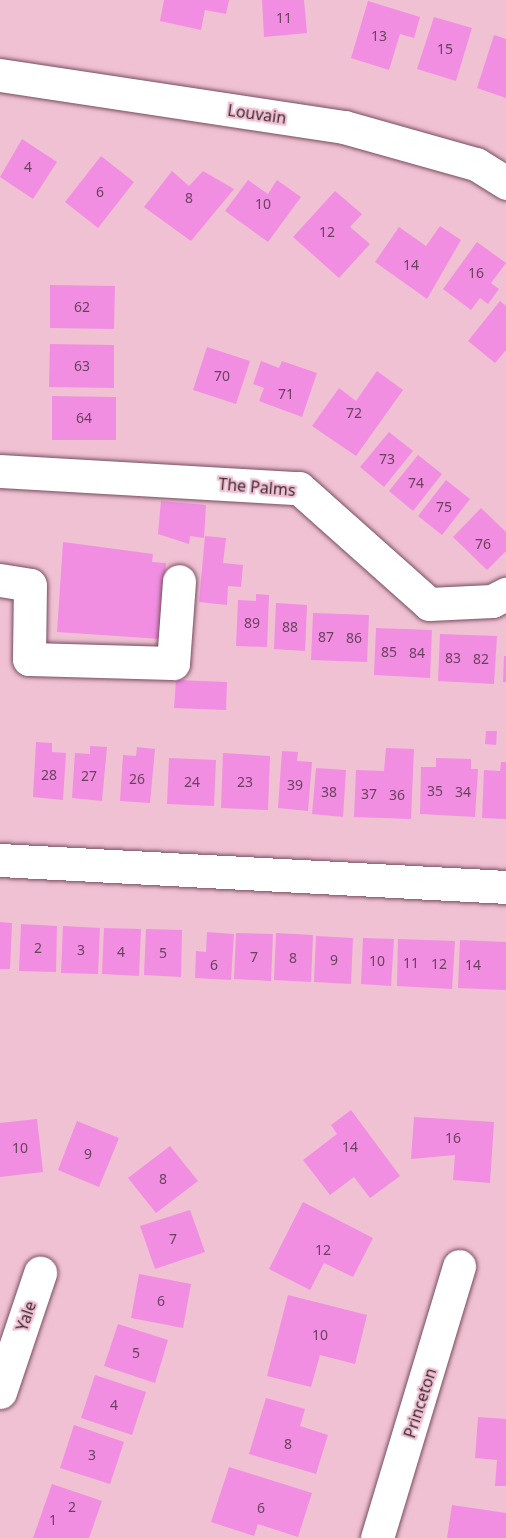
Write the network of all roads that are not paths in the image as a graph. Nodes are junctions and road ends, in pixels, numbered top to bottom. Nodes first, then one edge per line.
1 (0, 75) edge
2 (506, 183) edge
3 (0, 471) edge
4 (0, 580) edge
5 (179, 581) dead end
6 (506, 594) edge
7 (0, 860) edge
8 (506, 886) edge
9 (459, 1266) dead end
10 (40, 1274) dead end
11 (0, 1392) edge
12 (377, 1538) edge

1 - 2 street, Louvain
3 - 6 street, The Palms
4 - 5 street
7 - 8 street
9 - 12 street, Princeton
10 - 11 street, Yale

